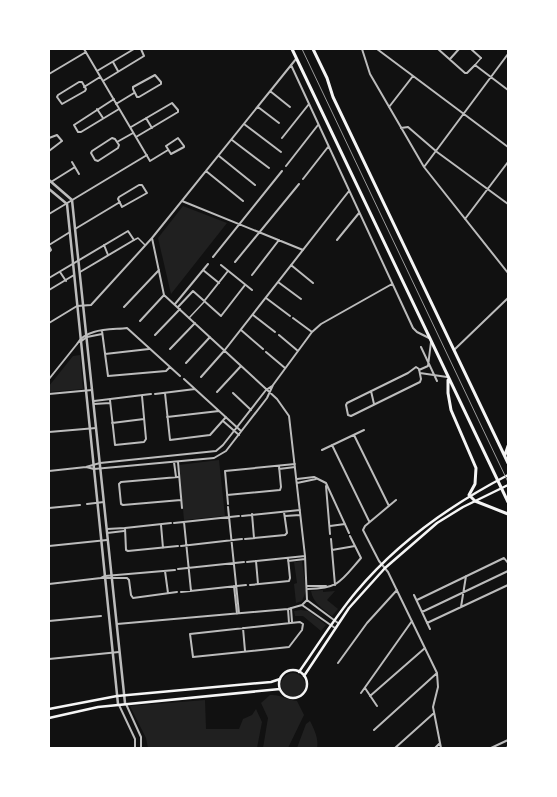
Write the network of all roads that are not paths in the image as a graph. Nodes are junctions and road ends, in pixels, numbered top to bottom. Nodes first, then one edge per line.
1 (84, 49) edge
2 (134, 49) edge
3 (141, 49) edge
4 (292, 49) edge
5 (313, 49) edge
6 (362, 49) edge
7 (377, 49) edge
8 (438, 49) edge
9 (459, 49) edge
10 (471, 49) edge
11 (86, 52) junction
12 (508, 54) edge
13 (480, 58) joint
14 (296, 59) junction
15 (450, 59) junction
16 (113, 62) junction
17 (291, 65) junction
18 (474, 65) junction
19 (97, 71) junction
20 (118, 71) junction
21 (49, 74) edge
22 (413, 76) junction
23 (100, 77) junction
24 (491, 77) junction
25 (103, 81) junction
26 (84, 86) junction
27 (508, 90) edge
28 (270, 91) junction
29 (135, 93) junction
30 (114, 99) junction
31 (116, 104) junction
32 (309, 104) junction
33 (258, 107) junction
34 (290, 107) dead end
35 (389, 107) junction
36 (97, 109) junction
37 (120, 109) junction
38 (464, 114) junction
39 (146, 118) junction
40 (103, 119) junction
41 (278, 123) dead end
42 (244, 124) junction
43 (318, 125) junction
44 (130, 128) junction
45 (152, 128) junction
46 (401, 128) junction
47 (134, 132) junction
48 (136, 137) junction
49 (49, 138) edge
50 (282, 138) dead end
51 (231, 139) junction
52 (117, 142) junction
53 (328, 147) junction
54 (508, 147) edge
55 (49, 150) edge
56 (168, 150) junction
57 (281, 152) dead end
58 (437, 152) junction
59 (147, 155) junction
60 (218, 156) junction
61 (72, 162) dead end
62 (508, 162) edge
63 (286, 166) dead end
64 (75, 167) junction
65 (424, 167) junction
66 (269, 168) dead end
67 (206, 171) junction
68 (282, 171) dead end
69 (79, 174) dead end
70 (303, 178) dead end
71 (50, 181) edge
72 (299, 184) dead end
73 (255, 185) dead end
74 (49, 189) edge
75 (488, 189) junction
76 (349, 191) junction
77 (72, 200) junction
78 (182, 201) junction
79 (243, 201) dead end
80 (120, 202) junction
81 (67, 204) junction
82 (508, 204) edge
83 (359, 213) junction
84 (49, 214) edge
85 (465, 219) junction
86 (240, 224) junction
87 (76, 229) junction
88 (70, 232) junction
89 (259, 232) junction
90 (152, 238) junction
91 (134, 240) junction
92 (279, 240) junction
93 (337, 240) dead end
94 (104, 245) junction
95 (145, 245) junction
96 (49, 246) edge
97 (303, 250) junction
98 (49, 252) edge
99 (108, 255) junction
100 (213, 257) dead end
101 (79, 260) junction
102 (235, 262) dead end
103 (73, 264) junction
104 (208, 264) dead end
105 (220, 265) dead end
106 (291, 265) junction
107 (160, 270) junction
108 (203, 270) junction
109 (228, 271) junction
110 (60, 272) junction
111 (80, 272) junction
112 (508, 273) edge
113 (74, 275) junction
114 (252, 275) dead end
115 (49, 278) edge
116 (66, 281) junction
117 (278, 282) junction
118 (219, 283) junction
119 (313, 283) dead end
120 (392, 284) junction
121 (245, 285) junction
122 (49, 290) edge
123 (252, 290) dead end
124 (164, 295) junction
125 (266, 298) junction
126 (508, 298) edge
127 (301, 299) dead end
128 (205, 300) junction
129 (175, 304) junction
130 (83, 305) junction
131 (77, 306) junction
132 (124, 307) dead end
133 (179, 308) junction
134 (252, 314) junction
135 (189, 318) junction
136 (140, 321) dead end
137 (49, 323) edge
138 (194, 323) junction
139 (240, 330) junction
140 (103, 332) junction
141 (275, 332) dead end
142 (312, 332) junction
143 (155, 335) dead end
144 (279, 335) dead end
145 (87, 336) junction
146 (210, 337) junction
147 (429, 338) junction
148 (81, 339) junction
149 (431, 342) junction
150 (421, 347) dead end
151 (150, 348) junction
152 (170, 349) dead end
153 (262, 349) dead end
154 (224, 350) junction
155 (454, 350) junction
156 (298, 351) junction
157 (266, 352) dead end
158 (105, 354) junction
159 (429, 362) junction
160 (186, 363) dead end
161 (241, 366) junction
162 (170, 367) junction
163 (285, 368) junction
164 (420, 372) junction
165 (434, 374) junction
166 (180, 376) dead end
167 (201, 377) dead end
168 (448, 378) junction
169 (49, 379) edge
170 (184, 379) dead end
171 (437, 382) dead end
172 (273, 385) junction
173 (195, 389) junction
174 (92, 390) junction
175 (266, 390) junction
176 (86, 391) junction
177 (371, 391) junction
178 (217, 392) dead end
179 (165, 393) junction
180 (233, 393) dead end
181 (270, 393) junction
182 (49, 394) edge
183 (151, 394) dead end
184 (155, 394) dead end
185 (142, 396) junction
186 (110, 401) junction
187 (94, 403) junction
188 (374, 404) junction
189 (219, 410) junction
190 (251, 410) junction
191 (167, 417) junction
192 (226, 417) junction
193 (144, 419) junction
194 (223, 421) junction
195 (112, 423) junction
196 (237, 427) junction
197 (90, 428) junction
198 (96, 428) junction
199 (364, 430) dead end
200 (234, 431) junction
201 (241, 431) junction
202 (49, 432) edge
203 (354, 434) junction
204 (238, 435) junction
205 (332, 445) junction
206 (508, 446) edge
207 (322, 450) dead end
208 (505, 455) junction
209 (174, 462) junction
210 (178, 462) junction
211 (100, 463) junction
212 (508, 463) edge
213 (93, 464) junction
214 (295, 464) junction
215 (86, 467) junction
216 (279, 467) junction
217 (295, 467) junction
218 (94, 469) junction
219 (101, 469) junction
220 (49, 471) edge
221 (508, 476) edge
222 (177, 477) junction
223 (297, 479) junction
224 (316, 479) junction
225 (498, 481) junction
226 (297, 483) junction
227 (326, 483) junction
228 (508, 485) edge
229 (501, 489) junction
230 (227, 495) junction
231 (469, 496) junction
232 (181, 500) junction
233 (396, 500) dead end
234 (475, 501) junction
235 (104, 502) junction
236 (508, 502) edge
237 (98, 503) junction
238 (87, 504) dead end
239 (80, 505) dead end
240 (389, 506) junction
241 (49, 508) edge
242 (182, 508) dead end
243 (300, 510) junction
244 (284, 512) junction
245 (252, 514) junction
246 (300, 514) junction
247 (508, 514) edge
248 (285, 516) junction
249 (229, 517) junction
250 (184, 522) junction
251 (369, 522) junction
252 (161, 524) junction
253 (345, 524) junction
254 (330, 526) junction
255 (124, 529) junction
256 (107, 531) junction
257 (349, 533) dead end
258 (330, 534) dead end
259 (350, 536) dead end
260 (254, 538) junction
261 (331, 539) dead end
262 (108, 540) junction
263 (232, 540) junction
264 (101, 541) junction
265 (186, 545) junction
266 (49, 546) edge
267 (355, 546) junction
268 (163, 548) junction
269 (332, 550) junction
270 (288, 558) junction
271 (305, 558) junction
272 (256, 561) junction
273 (288, 561) junction
274 (234, 563) junction
275 (508, 563) edge
276 (382, 564) junction
277 (188, 568) junction
278 (385, 568) junction
279 (178, 569) dead end
280 (175, 570) dead end
281 (165, 571) junction
282 (508, 571) edge
283 (466, 576) junction
284 (112, 577) junction
285 (105, 578) junction
286 (49, 584) edge
287 (258, 584) junction
288 (246, 585) dead end
289 (250, 585) dead end
290 (335, 585) junction
291 (508, 585) edge
292 (235, 586) junction
293 (307, 588) junction
294 (397, 590) junction
295 (191, 591) junction
296 (177, 592) dead end
297 (181, 592) dead end
298 (464, 592) junction
299 (168, 593) junction
300 (414, 595) dead end
301 (307, 600) junction
302 (417, 600) junction
303 (302, 605) junction
304 (461, 606) junction
305 (290, 608) junction
306 (422, 612) junction
307 (238, 614) junction
308 (101, 616) dead end
309 (334, 620) junction
310 (49, 621) edge
311 (412, 621) junction
312 (291, 623) junction
313 (427, 623) junction
314 (117, 624) junction
315 (338, 624) junction
316 (330, 626) junction
317 (243, 628) junction
318 (335, 628) junction
319 (430, 629) dead end
320 (425, 648) junction
321 (245, 651) junction
322 (120, 652) junction
323 (113, 653) junction
324 (49, 659) edge
325 (338, 663) dead end
326 (299, 672) junction
327 (438, 673) junction
328 (304, 676) junction
329 (280, 679) junction
330 (365, 688) junction
331 (280, 689) junction
332 (362, 692) dead end
333 (125, 695) junction
334 (117, 696) junction
335 (370, 696) junction
336 (125, 703) junction
337 (118, 704) junction
338 (377, 706) dead end
339 (49, 709) edge
340 (434, 712) junction
341 (49, 718) edge
342 (374, 730) dead end
343 (508, 740) edge
344 (440, 743) junction
345 (135, 748) edge
346 (141, 748) edge
347 (394, 748) edge
348 (435, 748) edge
349 (441, 748) edge
350 (491, 748) edge

1 - 11 street
2 - 16 street
3 - 20 street
4 - 14 main road
5 - 155 main road
6 - 35 street
7 - 22 street
8 - 15 street
9 - 15 street
10 - 13 street
11 - 19 street
11 - 21 street
12 - 24 street
13 - 18 street
14 - 17 street
14 - 147 main road
15 - 18 street
16 - 19 street
16 - 20 street
17 - 28 street
17 - 32 street
18 - 24 street
19 - 23 street
20 - 25 street
22 - 35 street
22 - 38 street
23 - 25 street
23 - 26 street
24 - 27 street
24 - 38 street
25 - 30 street
26 - 26 street
28 - 33 street
28 - 34 street
29 - 29 street
29 - 31 street
30 - 31 street
30 - 36 street
31 - 37 street
32 - 43 street
32 - 50 street
33 - 41 street
33 - 42 street
35 - 46 street
36 - 40 street
36 - 40 street
37 - 40 street
37 - 44 street
38 - 54 street
38 - 58 street
39 - 44 street
39 - 45 street
39 - 45 street
42 - 51 street
42 - 57 street
43 - 53 street
43 - 63 street
44 - 47 street
45 - 48 street
46 - 58 street
46 - 65 street
47 - 48 street
47 - 52 street
48 - 59 street
49 - 55 street
51 - 60 street
51 - 66 street
52 - 52 street
53 - 70 street
53 - 76 street
56 - 56 street
56 - 59 street
58 - 65 street
58 - 75 street
59 - 77 street
60 - 67 street
60 - 73 street
61 - 64 street
62 - 75 street
64 - 69 street
64 - 71 street
65 - 85 street
67 - 78 street
67 - 79 street
68 - 86 street
71 - 77 street
72 - 89 street
74 - 81 street
75 - 82 street
75 - 85 street
76 - 83 street
76 - 97 street
77 - 81 street
77 - 87 street
78 - 86 street
78 - 90 street
80 - 80 street
80 - 87 street
81 - 84 street
81 - 88 street
83 - 93 street
83 - 120 street
85 - 112 street
86 - 89 street
86 - 100 street
87 - 101 street
88 - 96 street
88 - 103 street
89 - 92 street
89 - 102 street
90 - 95 street
90 - 107 street
91 - 94 street
91 - 95 street
91 - 99 street
92 - 97 street
92 - 114 street
94 - 99 street
94 - 101 street
95 - 130 street
96 - 98 street
97 - 106 street
99 - 111 street
101 - 103 street
101 - 111 street
103 - 110 street
103 - 113 street
104 - 108 street
105 - 109 street
106 - 117 street
106 - 119 street
107 - 124 street
107 - 132 street
108 - 118 street
108 - 129 street
109 - 118 street
109 - 121 street
110 - 115 street
110 - 116 street
111 - 130 street
113 - 116 street
113 - 131 street
116 - 122 street
117 - 125 street
117 - 127 street
118 - 128 street
120 - 142 street
120 - 147 street
121 - 123 street
121 - 128 street
124 - 129 street
124 - 136 street
125 - 134 street
125 - 142 street
126 - 155 street
128 - 133 street
128 - 135 street
129 - 133 street
130 - 131 street
130 - 145 street
131 - 137 street
131 - 148 street
133 - 135 street
133 - 143 street
134 - 139 street
134 - 141 street
135 - 138 street
138 - 146 street
138 - 152 street
139 - 153 street
139 - 154 street
140 - 145 street
140 - 151 street
140 - 158 street
142 - 156 street
144 - 156 street
145 - 148 street
145 - 174 street
146 - 154 street
146 - 160 street
147 - 149 main road
148 - 169 street
148 - 176 street
149 - 159 street
149 - 168 main road
150 - 159 street
151 - 158 street
151 - 162 street
154 - 161 street
154 - 167 street
155 - 208 main road
156 - 163 street
157 - 163 street
158 - 162 street
159 - 164 street
159 - 165 street
161 - 175 street
161 - 178 street
162 - 166 street
163 - 172 street
164 - 165 street
164 - 177 street
164 - 188 street
165 - 168 street
165 - 171 street
168 - 225 main road
168 - 231 main road
170 - 173 street
172 - 175 street
172 - 181 street
173 - 179 street
173 - 189 street
174 - 176 street
174 - 187 street
175 - 181 street
175 - 190 street
176 - 182 street
176 - 197 street
177 - 188 street
177 - 188 street
179 - 184 street
179 - 191 street
180 - 190 street
181 - 201 street
181 - 214 street
183 - 185 street
185 - 186 street
185 - 193 street
186 - 187 street
186 - 195 street
187 - 198 street
189 - 191 street
189 - 192 street
190 - 196 street
191 - 194 street
192 - 194 street
192 - 196 street
193 - 195 street
193 - 195 street
194 - 200 street
196 - 200 street
196 - 201 street
197 - 198 street
197 - 202 street
197 - 213 street
198 - 211 street
199 - 203 street
200 - 204 street
200 - 211 street
201 - 204 street
203 - 205 street
203 - 240 street
204 - 210 street
205 - 207 street
205 - 251 street
206 - 208 main road
208 - 212 main road
209 - 210 street
209 - 219 street
209 - 222 street
210 - 222 street
211 - 213 street
211 - 219 street
213 - 215 street
213 - 218 street
214 - 216 street
214 - 217 street
215 - 218 street
215 - 220 street
216 - 217 street
216 - 230 street
216 - 230 street
217 - 223 street
218 - 219 street
218 - 237 street
219 - 235 street
221 - 225 main road
222 - 232 street
222 - 232 street
223 - 224 street
223 - 226 street
224 - 226 street
224 - 227 street
225 - 229 main road
225 - 231 main road
226 - 243 street
227 - 253 street
227 - 254 street
228 - 229 main road
229 - 234 main road
229 - 236 main road
230 - 249 street
231 - 234 main road
231 - 276 main road
232 - 242 street
233 - 240 street
234 - 247 main road
234 - 278 main road
235 - 237 street
235 - 256 street
237 - 238 street
237 - 264 street
239 - 241 street
240 - 251 street
243 - 244 street
243 - 246 street
244 - 245 street
244 - 248 street
245 - 249 street
245 - 260 street
246 - 248 street
246 - 271 street
248 - 260 street
249 - 250 street
249 - 263 street
250 - 252 street
250 - 265 street
251 - 276 street
252 - 255 street
252 - 268 street
253 - 254 street
253 - 257 street
254 - 258 street
255 - 256 street
255 - 268 street
256 - 262 street
259 - 267 street
260 - 263 street
261 - 269 street
262 - 264 street
262 - 284 street
263 - 265 street
263 - 274 street
264 - 266 street
264 - 285 street
265 - 268 street
265 - 277 street
267 - 269 street
267 - 290 street
269 - 290 street
270 - 271 street
270 - 272 street
270 - 273 street
271 - 273 street
271 - 293 street
272 - 274 street
272 - 287 street
273 - 287 street
274 - 277 street
274 - 292 street
275 - 283 street
276 - 278 street
276 - 309 main road
277 - 279 street
277 - 295 street
278 - 294 street
278 - 315 main road
280 - 281 street
281 - 284 street
281 - 299 street
282 - 298 street
283 - 298 street
283 - 302 street
284 - 285 street
284 - 299 street
284 - 314 street
285 - 286 street
285 - 323 street
287 - 289 street
288 - 292 street
290 - 293 street
291 - 304 street
292 - 295 street
292 - 307 street
293 - 301 street
294 - 311 street
294 - 325 street
295 - 297 street
296 - 299 street
298 - 304 street
298 - 306 street
300 - 302 street
301 - 303 street
301 - 309 street
302 - 306 street
303 - 305 street
303 - 316 street
304 - 313 street
305 - 307 street
305 - 312 street
306 - 313 street
307 - 314 street
308 - 310 street
309 - 315 street
309 - 316 main road
311 - 320 street
311 - 330 street
312 - 317 street
312 - 321 street
313 - 319 street
314 - 322 street
315 - 318 main road
316 - 318 street
316 - 326 main road
317 - 321 street
317 - 321 street
318 - 328 main road
320 - 327 street
320 - 335 street
322 - 323 street
322 - 333 street
323 - 324 street
323 - 334 street
326 - 328 main road
326 - 329 main road
327 - 340 street
327 - 342 street
328 - 331 main road
329 - 331 main road
329 - 333 main road
330 - 332 street
330 - 335 street
331 - 336 main road
333 - 334 main road
333 - 336 street
334 - 337 street
334 - 339 main road
335 - 338 street
336 - 337 main road
336 - 346 street
337 - 341 main road
337 - 345 street
340 - 344 street
340 - 347 street
343 - 350 street
344 - 348 street
344 - 349 street

